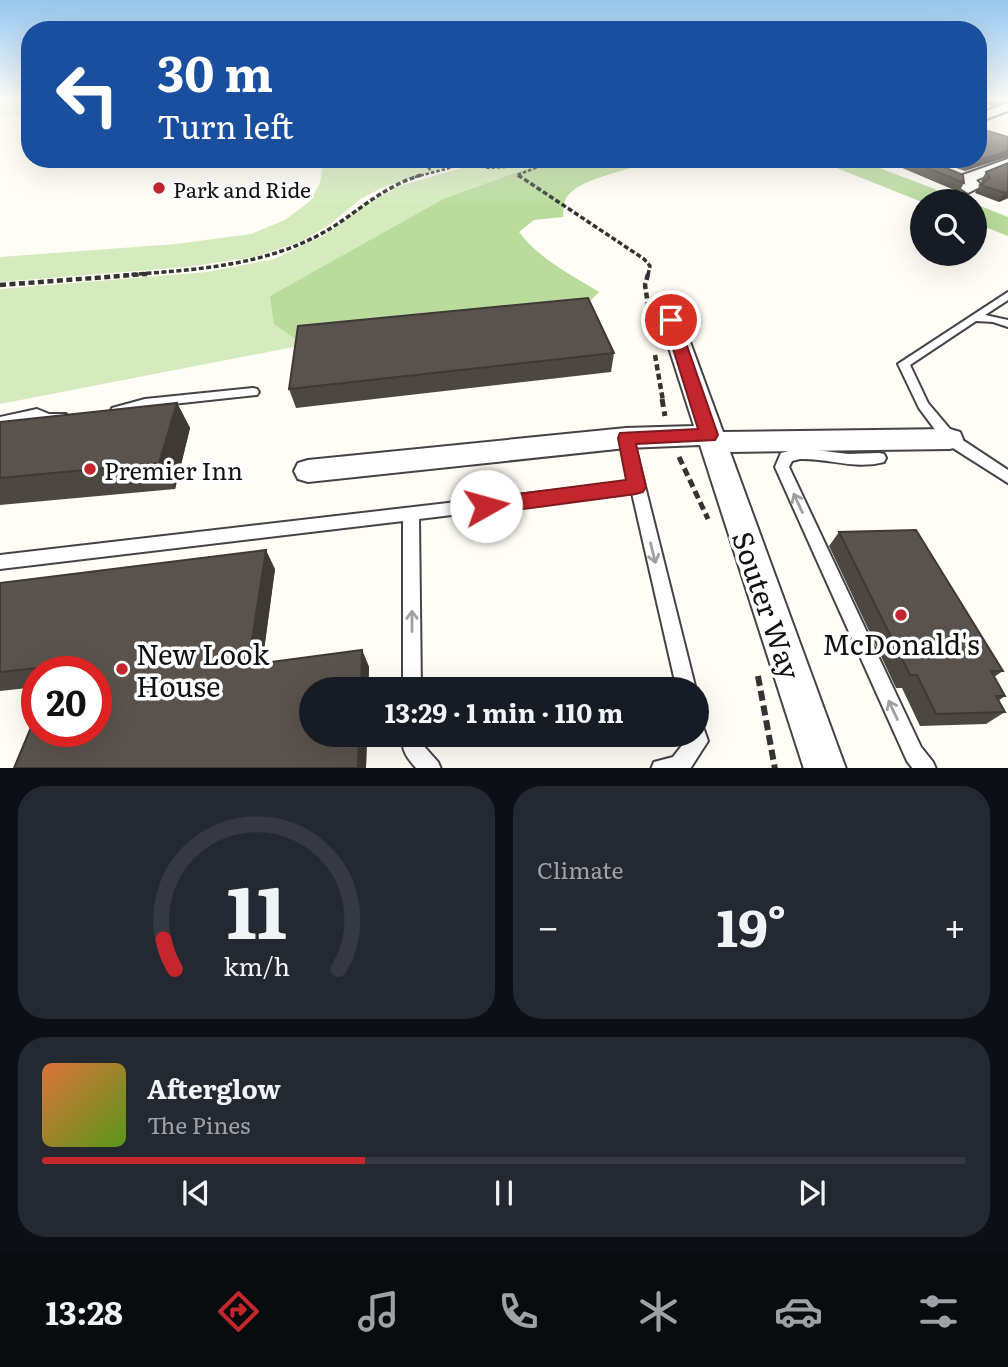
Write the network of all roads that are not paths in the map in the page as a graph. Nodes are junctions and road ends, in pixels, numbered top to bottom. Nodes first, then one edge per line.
1 (988, 156) edge
2 (1007, 163) edge
3 (963, 181) edge
4 (1008, 295) edge
5 (973, 318) junction
6 (1008, 324) edge
7 (658, 326) road end
8 (253, 392) dead end
9 (98, 413) edge
10 (73, 416) edge
11 (0, 422) edge
12 (626, 438) junction
13 (710, 438) junction
14 (950, 439) junction
15 (873, 449) junction
16 (308, 471) dead end
17 (1008, 477) edge
18 (636, 487) junction
19 (411, 515) junction
20 (0, 562) edge
21 (412, 677) edge
22 (684, 677) edge
23 (412, 747) edge
24 (694, 747) edge
25 (432, 768) edge
26 (661, 768) edge
27 (825, 768) edge
28 (926, 768) edge

1 - 2 street
2 - 3 street
4 - 5 lane
5 - 6 lane
5 - 14 lane
7 - 13 street, Souter Way
8 - 9 lane
10 - 11 lane
12 - 13 street
12 - 16 street
12 - 18 lane
13 - 15 street
13 - 27 street, Souter Way
14 - 15 street
14 - 17 lane
28 -> 15 lane
18 - 19 lane
18 -> 22 lane
19 - 20 lane
21 -> 19 lane
23 - 25 lane
24 - 26 lane

